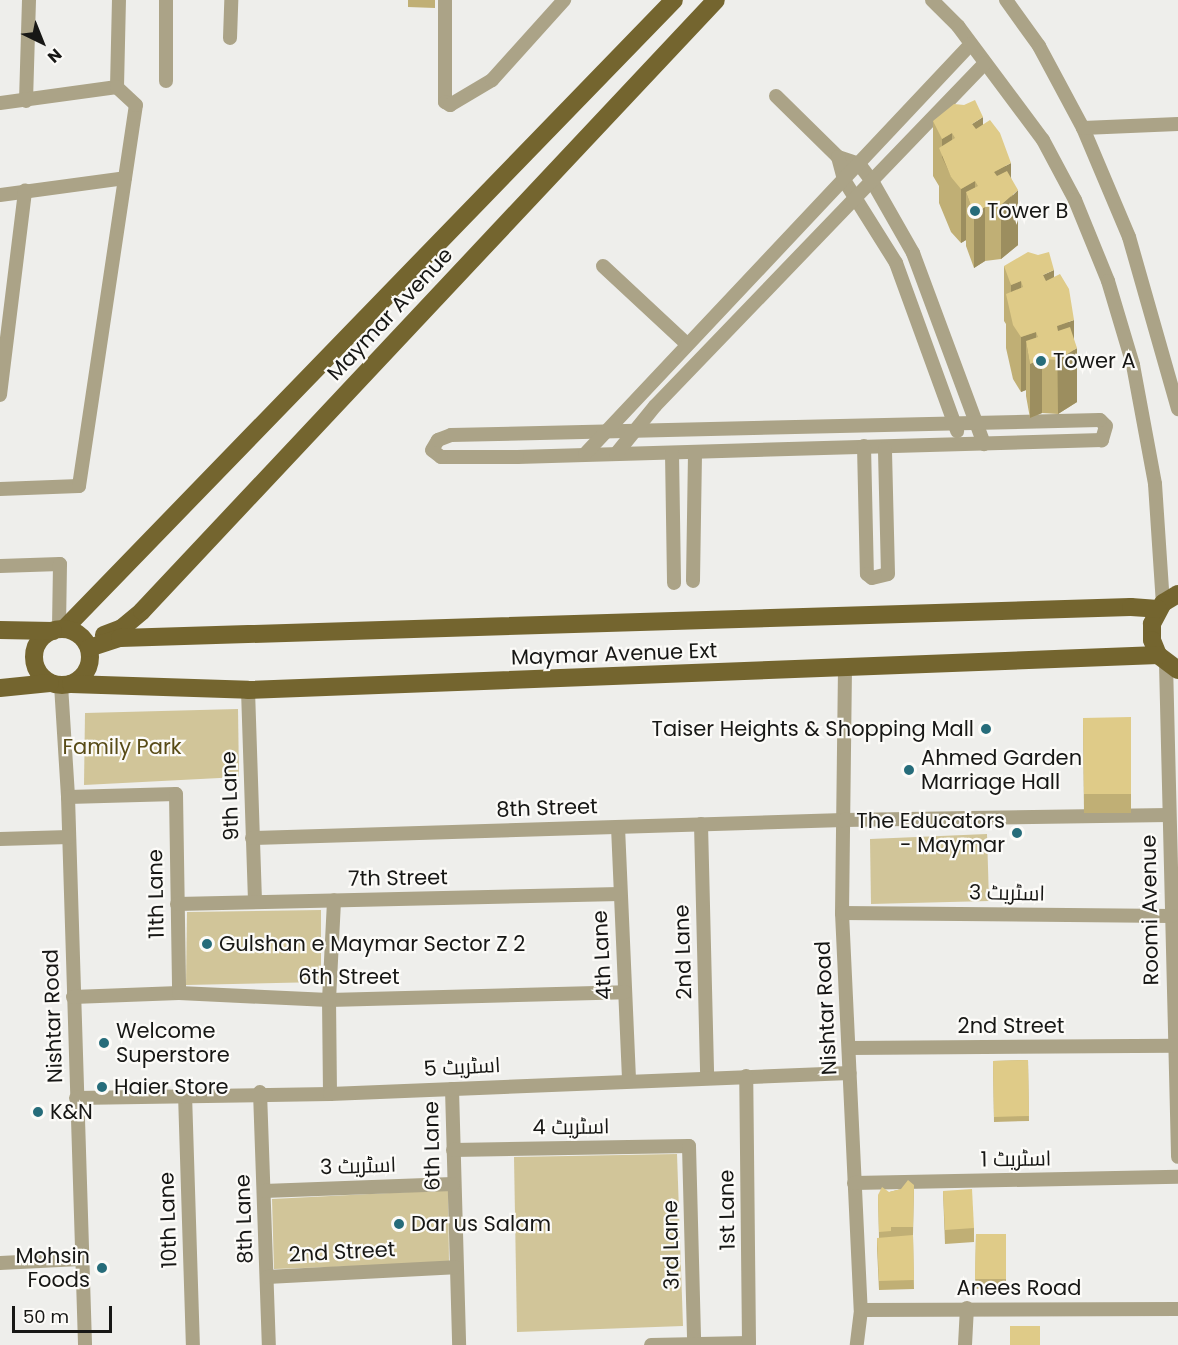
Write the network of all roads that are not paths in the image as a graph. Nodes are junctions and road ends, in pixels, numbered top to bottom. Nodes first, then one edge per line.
1 (29, 0) edge
2 (119, 0) edge
3 (166, 0) edge
4 (231, 0) edge
5 (445, 0) edge
6 (564, 0) edge
7 (674, 0) edge
8 (716, 0) edge
9 (932, 0) edge
10 (1006, 0) edge
11 (231, 38) dead end
12 (971, 44) junction
13 (985, 63) junction
14 (166, 81) dead end
15 (117, 87) junction
16 (776, 96) dead end
17 (26, 101) junction
18 (0, 103) edge
19 (1178, 124) edge
20 (1083, 128) junction
21 (838, 157) junction
22 (859, 164) junction
23 (125, 178) junction
24 (843, 180) junction
25 (872, 181) junction
26 (25, 191) junction
27 (0, 195) edge
28 (856, 197) junction
29 (603, 266) dead end
30 (687, 344) junction
31 (0, 395) edge
32 (1178, 409) edge
33 (975, 423) junction
34 (956, 424) junction
35 (603, 432) junction
36 (632, 432) junction
37 (984, 444) junction
38 (962, 445) junction
39 (864, 447) junction
40 (885, 449) junction
41 (695, 452) junction
42 (672, 453) junction
43 (585, 454) junction
44 (616, 454) junction
45 (0, 489) edge
46 (0, 566) edge
47 (693, 581) dead end
48 (674, 583) dead end
49 (1166, 602) edge
50 (0, 630) edge
51 (59, 630) junction
52 (88, 646) junction
53 (1168, 663) edge
54 (845, 668) junction
55 (61, 684) junction
56 (0, 688) edge
57 (248, 690) junction
58 (68, 797) junction
59 (1169, 815) junction
60 (844, 820) junction
61 (701, 825) junction
62 (618, 827) junction
63 (69, 837) junction
64 (252, 838) junction
65 (0, 839) edge
66 (620, 894) junction
67 (334, 900) junction
68 (255, 901) junction
69 (177, 904) junction
70 (842, 913) junction
71 (1172, 916) junction
72 (625, 992) junction
73 (179, 993) junction
74 (74, 997) junction
75 (329, 1000) junction
76 (1174, 1046) junction
77 (849, 1048) junction
78 (850, 1073) junction
79 (746, 1076) junction
80 (707, 1078) junction
81 (629, 1080) junction
82 (452, 1089) junction
83 (260, 1092) junction
84 (185, 1094) junction
85 (330, 1094) junction
86 (76, 1098) junction
87 (689, 1146) joint
88 (453, 1150) junction
89 (1178, 1157) edge
90 (1178, 1177) edge
91 (854, 1183) junction
92 (453, 1184) junction
93 (264, 1191) junction
94 (80, 1259) junction
95 (0, 1263) edge
96 (455, 1267) junction
97 (267, 1277) junction
98 (967, 1308) junction
99 (1178, 1309) edge
100 (861, 1310) junction
101 (694, 1343) junction
102 (85, 1345) edge
103 (193, 1345) edge
104 (269, 1345) edge
105 (459, 1345) edge
106 (651, 1345) edge
107 (857, 1345) edge
108 (965, 1345) edge

1 - 17 street
2 - 15 street
3 - 14 street
4 - 11 street
5 - 6 street
7 - 51 main road, Maymar Avenue
8 - 52 main road, Maymar Avenue
9 - 12 street
10 - 20 street
12 - 13 street
12 - 22 street
13 - 25 street
13 - 49 street
15 - 17 street
15 - 23 street
16 - 21 street
17 - 18 street
19 - 20 street
20 - 32 street
21 - 22 street
21 - 24 street
22 - 24 street
22 - 25 street
23 - 26 street
23 - 45 street
24 - 28 street
24 - 30 street
25 - 28 street
25 - 33 street
26 - 27 street
26 - 31 street
28 - 34 street
28 - 36 street
29 - 30 street
30 - 35 street
33 - 34 street
33 - 37 street
33 - 37 street
34 - 36 street
34 - 38 street
35 - 36 street
35 - 43 street
35 - 43 street
36 - 44 street
37 - 38 street
38 - 40 street
39 - 40 street
39 - 40 street
39 - 41 street
41 - 42 street
41 - 47 street
42 - 44 street
42 - 48 street
43 - 44 street
46 - 51 street
49 - 52 main road, Maymar Avenue Ext
49 - 53 main road
50 - 51 main road
51 - 52 main road
51 - 55 main road
52 - 55 main road
53 - 54 main road, Maymar Avenue Ext
53 - 59 street, Roomi Avenue
54 - 57 main road, Maymar Avenue Ext
54 - 60 street, Nishtar Road
55 - 56 main road, Maymar Avenue Ext
55 - 57 main road, Maymar Avenue Ext
55 - 58 street, Nishtar Road
57 - 64 street, 9th Lane
58 - 63 street, Nishtar Road
58 - 69 street, 11th Lane
59 - 60 street
59 - 71 street, Roomi Avenue
60 - 61 street, 8th Street
60 - 70 street, Nishtar Road
61 - 62 street, 8th Street
61 - 80 street, 2nd Lane
62 - 64 street, 8th Street
62 - 66 street, 4th Lane
63 - 65 street
63 - 74 street, Nishtar Road
64 - 68 street, 9th Lane
66 - 67 street, 7th Street
66 - 72 street, 4th Lane
67 - 68 street, 7th Street
67 - 75 street
68 - 69 street, 7th Street
69 - 73 street, 11th Lane
70 - 71 street, اسٹریٹ 3
70 - 77 street, Nishtar Road
71 - 76 street, Roomi Avenue
72 - 75 street, 6th Street
72 - 81 street, 4th Lane
73 - 74 street, 6th Street
73 - 75 street, 6th Street
74 - 86 street, Nishtar Road
75 - 85 street
76 - 77 street, 2nd Street
76 - 89 street, Roomi Avenue
77 - 78 street, Nishtar Road
78 - 79 street, اسٹریٹ 5
78 - 91 street, Nishtar Road
79 - 80 street, اسٹریٹ 5
79 - 101 street, 1st Lane
80 - 81 street, اسٹریٹ 5
81 - 82 street, اسٹریٹ 5
82 - 85 street, اسٹریٹ 5
82 - 88 street, 6th Lane
83 - 84 street, اسٹریٹ 5
83 - 85 street, اسٹریٹ 5
83 - 93 street, 8th Lane
84 - 86 street, اسٹریٹ 5
84 - 103 street, 10th Lane
86 - 94 street, Nishtar Road
87 - 88 street, اسٹریٹ 4
87 - 101 street, 3rd Lane
88 - 92 street, 6th Lane
90 - 91 street, اسٹریٹ 1
91 - 100 street, Nishtar Road
92 - 93 street, اسٹریٹ 3
92 - 96 street, 6th Lane
93 - 97 street, 8th Lane
94 - 95 street
94 - 102 street, Nishtar Road
96 - 97 street, 2nd Street
96 - 105 street, 6th Lane
97 - 104 street, 8th Lane
98 - 99 street, Anees Road
98 - 100 street, Anees Road
98 - 108 street
100 - 107 street, Nishtar Road
101 - 106 street

